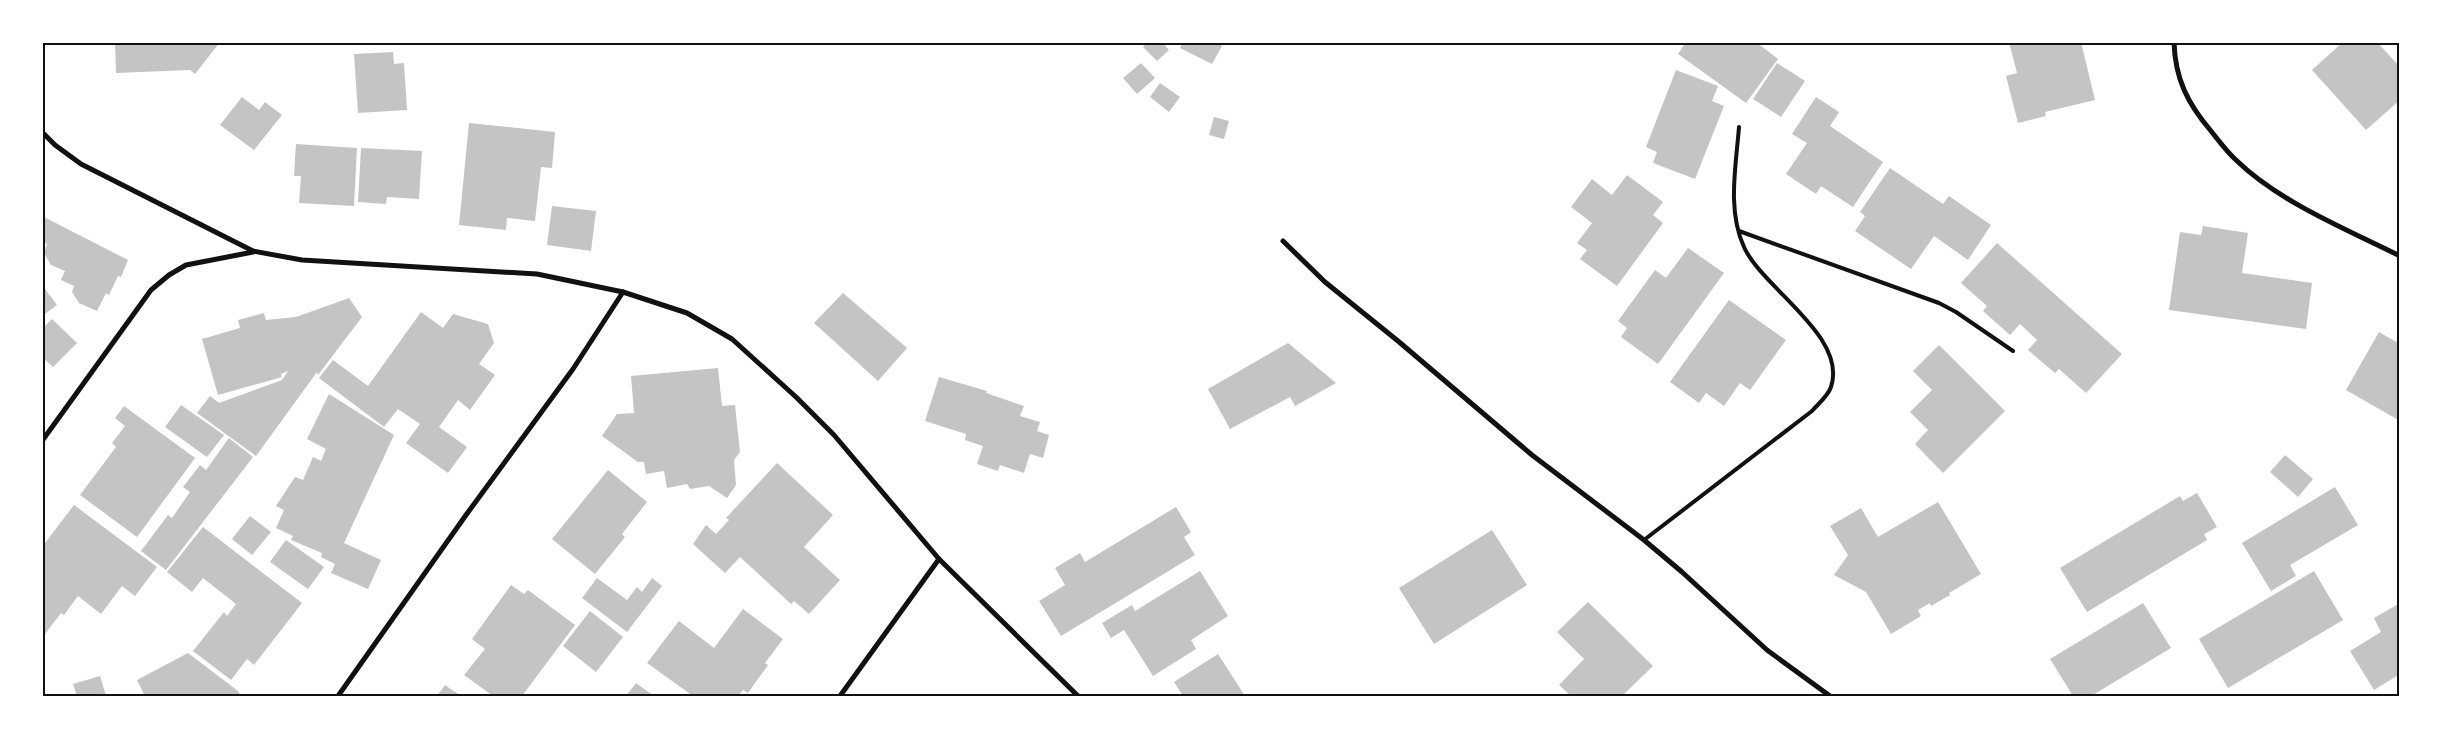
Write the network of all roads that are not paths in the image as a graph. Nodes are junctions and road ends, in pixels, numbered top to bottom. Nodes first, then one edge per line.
1 (2174, 42) edge
2 (1739, 127) dead end
3 (42, 132) edge
4 (1739, 231) junction
5 (1283, 241) dead end
6 (253, 252) junction
7 (2400, 256) edge
8 (623, 292) junction
9 (2013, 351) dead end
10 (42, 441) edge
11 (1644, 540) junction
12 (939, 559) junction
13 (338, 696) edge
14 (840, 696) edge
15 (1078, 696) edge
16 (1830, 696) edge

1 - 7 street
2 - 4 lane
3 - 6 street
4 - 9 lane
4 - 11 lane
5 - 11 street
6 - 8 street
6 - 10 street
8 - 12 street
8 - 13 street
11 - 16 street
12 - 14 street
12 - 15 street

